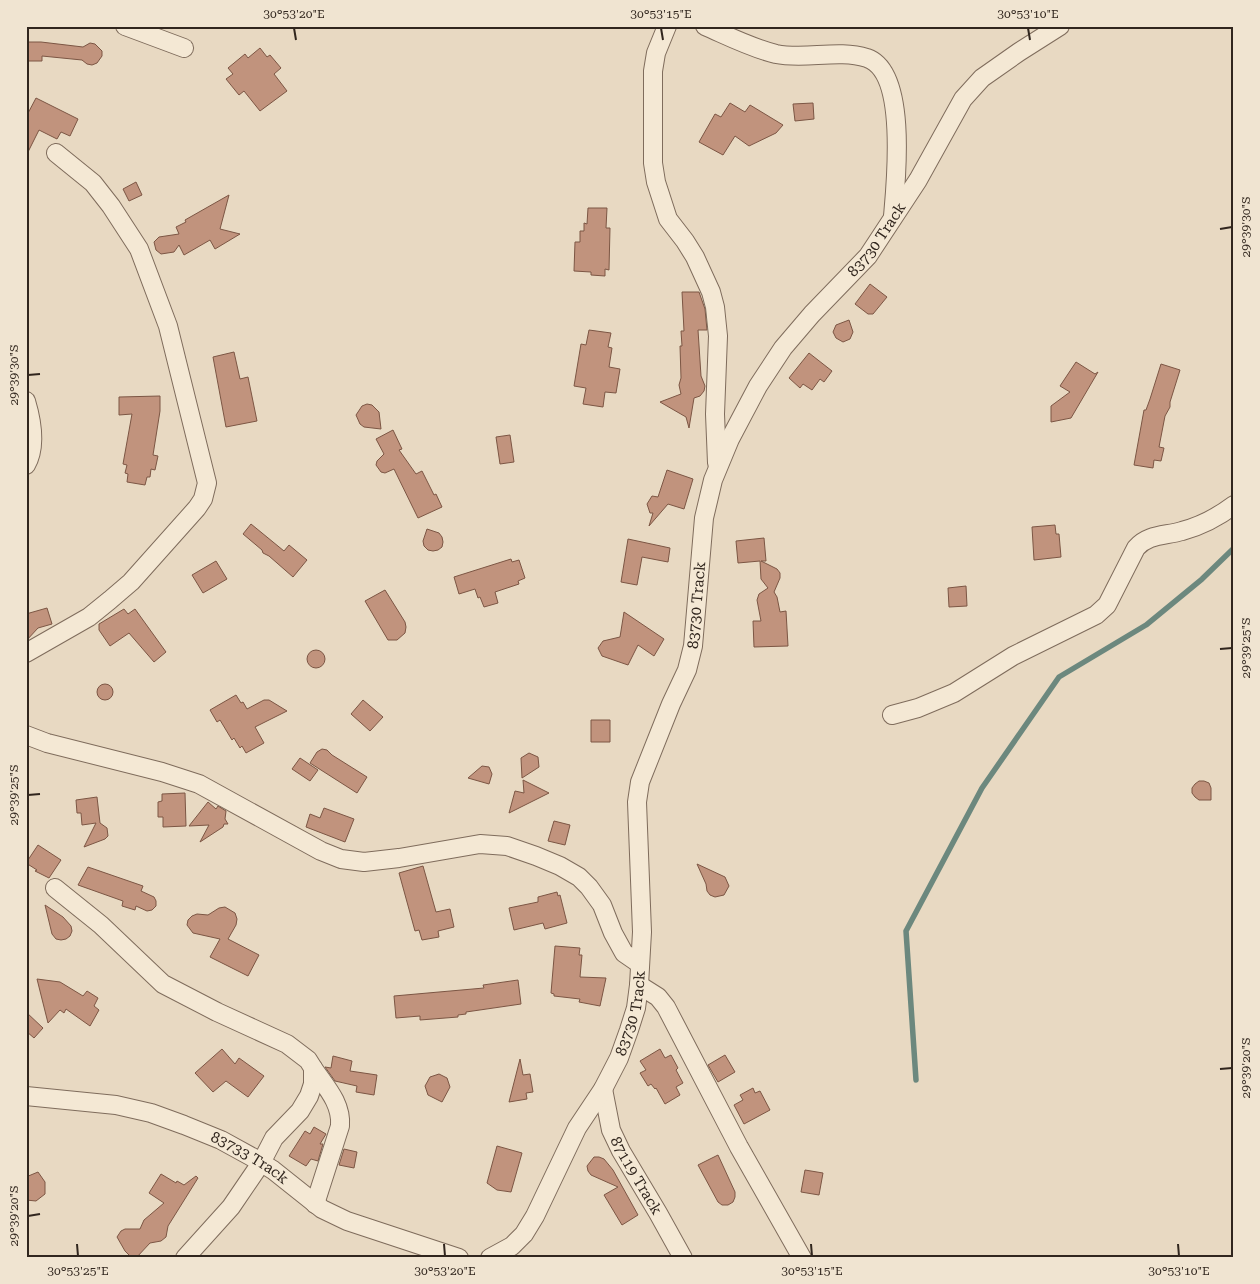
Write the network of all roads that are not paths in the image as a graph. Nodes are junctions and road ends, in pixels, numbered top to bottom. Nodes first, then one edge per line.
1 (125, 26) edge
2 (667, 26) edge
3 (705, 26) edge
4 (1060, 26) edge
5 (184, 48) dead end
6 (56, 153) dead end
7 (893, 219) junction
8 (26, 401) edge
9 (26, 465) edge
10 (718, 469) junction
11 (1234, 505) edge
12 (26, 653) edge
13 (892, 715) dead end
14 (26, 735) edge
15 (55, 888) dead end
16 (640, 964) junction
17 (639, 986) junction
18 (313, 1068) junction
19 (604, 1089) junction
20 (26, 1096) edge
21 (261, 1163) junction
22 (315, 1204) junction
23 (185, 1258) edge
24 (459, 1258) edge
25 (490, 1258) edge
26 (683, 1258) edge
27 (802, 1258) edge

1 - 5 street
2 - 10 street
3 - 7 street
4 - 7 street, 83730 Track
6 - 12 street
7 - 10 street, 83730 Track
8 - 9 street
10 - 16 street, 83730 Track
11 - 13 street
14 - 16 street
15 - 18 street
16 - 17 street, 83730 Track
17 - 19 street, 83730 Track
17 - 27 street
18 - 21 street
18 - 22 street
19 - 25 street, 83730 Track
19 - 26 street, 87119 Track
20 - 21 street, 83733 Track
21 - 22 street, 83733 Track
21 - 23 street
22 - 24 street, 83733 Track

